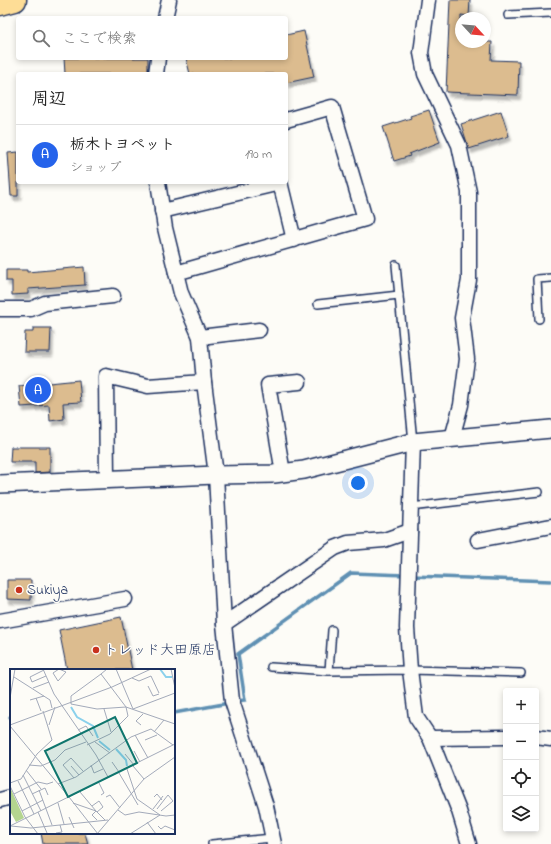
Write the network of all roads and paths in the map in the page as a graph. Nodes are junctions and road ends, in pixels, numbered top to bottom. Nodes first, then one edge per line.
1 (15, 0) edge
2 (169, 0) edge
3 (428, 0) edge
4 (0, 4) edge
5 (551, 13) edge
6 (508, 15) dead end
7 (165, 16) edge
8 (158, 60) edge
9 (156, 72) edge
10 (288, 119) edge
11 (158, 184) edge
12 (272, 184) edge
13 (280, 184) edge
14 (162, 211) junction
15 (294, 240) junction
16 (396, 265) dead end
17 (176, 273) junction
18 (551, 278) edge
19 (399, 295) junction
20 (113, 296) dead end
21 (318, 304) dead end
22 (0, 310) edge
23 (539, 319) dead end
24 (259, 330) dead end
25 (200, 337) junction
26 (204, 382) junction
27 (299, 382) dead end
28 (551, 429) edge
29 (452, 438) junction
30 (413, 442) junction
31 (283, 473) junction
32 (216, 475) junction
33 (107, 480) junction
34 (0, 484) edge
35 (539, 492) dead end
36 (411, 507) junction
37 (551, 526) edge
38 (410, 530) junction
39 (478, 540) dead end
40 (125, 599) dead end
41 (0, 622) edge
42 (224, 624) junction
43 (332, 630) dead end
44 (271, 667) dead end
45 (410, 670) junction
46 (329, 671) junction
47 (521, 673) dead end
48 (503, 737) edge
49 (539, 737) edge
50 (430, 738) junction
51 (551, 739) edge
52 (10, 797) edge
53 (0, 800) edge
54 (273, 841) edge
55 (212, 844) edge
56 (469, 844) edge

1 - 4 highway
2 - 7 street
3 - 29 street
5 - 6 lane
8 - 9 street
10 - 15 street
11 - 14 street
12 - 14 street
13 - 15 street
14 - 17 street
15 - 17 street
16 - 19 lane
17 - 25 street
18 - 23 lane
19 - 21 lane
19 - 30 lane
20 - 22 street
24 - 25 street
25 - 26 street
26 - 32 street
26 - 33 street
27 - 31 street
28 - 29 street
29 - 30 street
30 - 31 street
30 - 36 street
31 - 32 street
32 - 33 street
32 - 42 street
33 - 34 street
35 - 36 lane
36 - 38 street
37 - 39 street
38 - 42 street
38 - 45 street
40 - 41 street
42 - 54 street
43 - 46 lane
44 - 46 lane
45 - 46 lane
45 - 47 lane
45 - 50 street
48 - 50 street
49 - 51 street
50 - 56 street
52 - 53 street
54 - 55 lane

